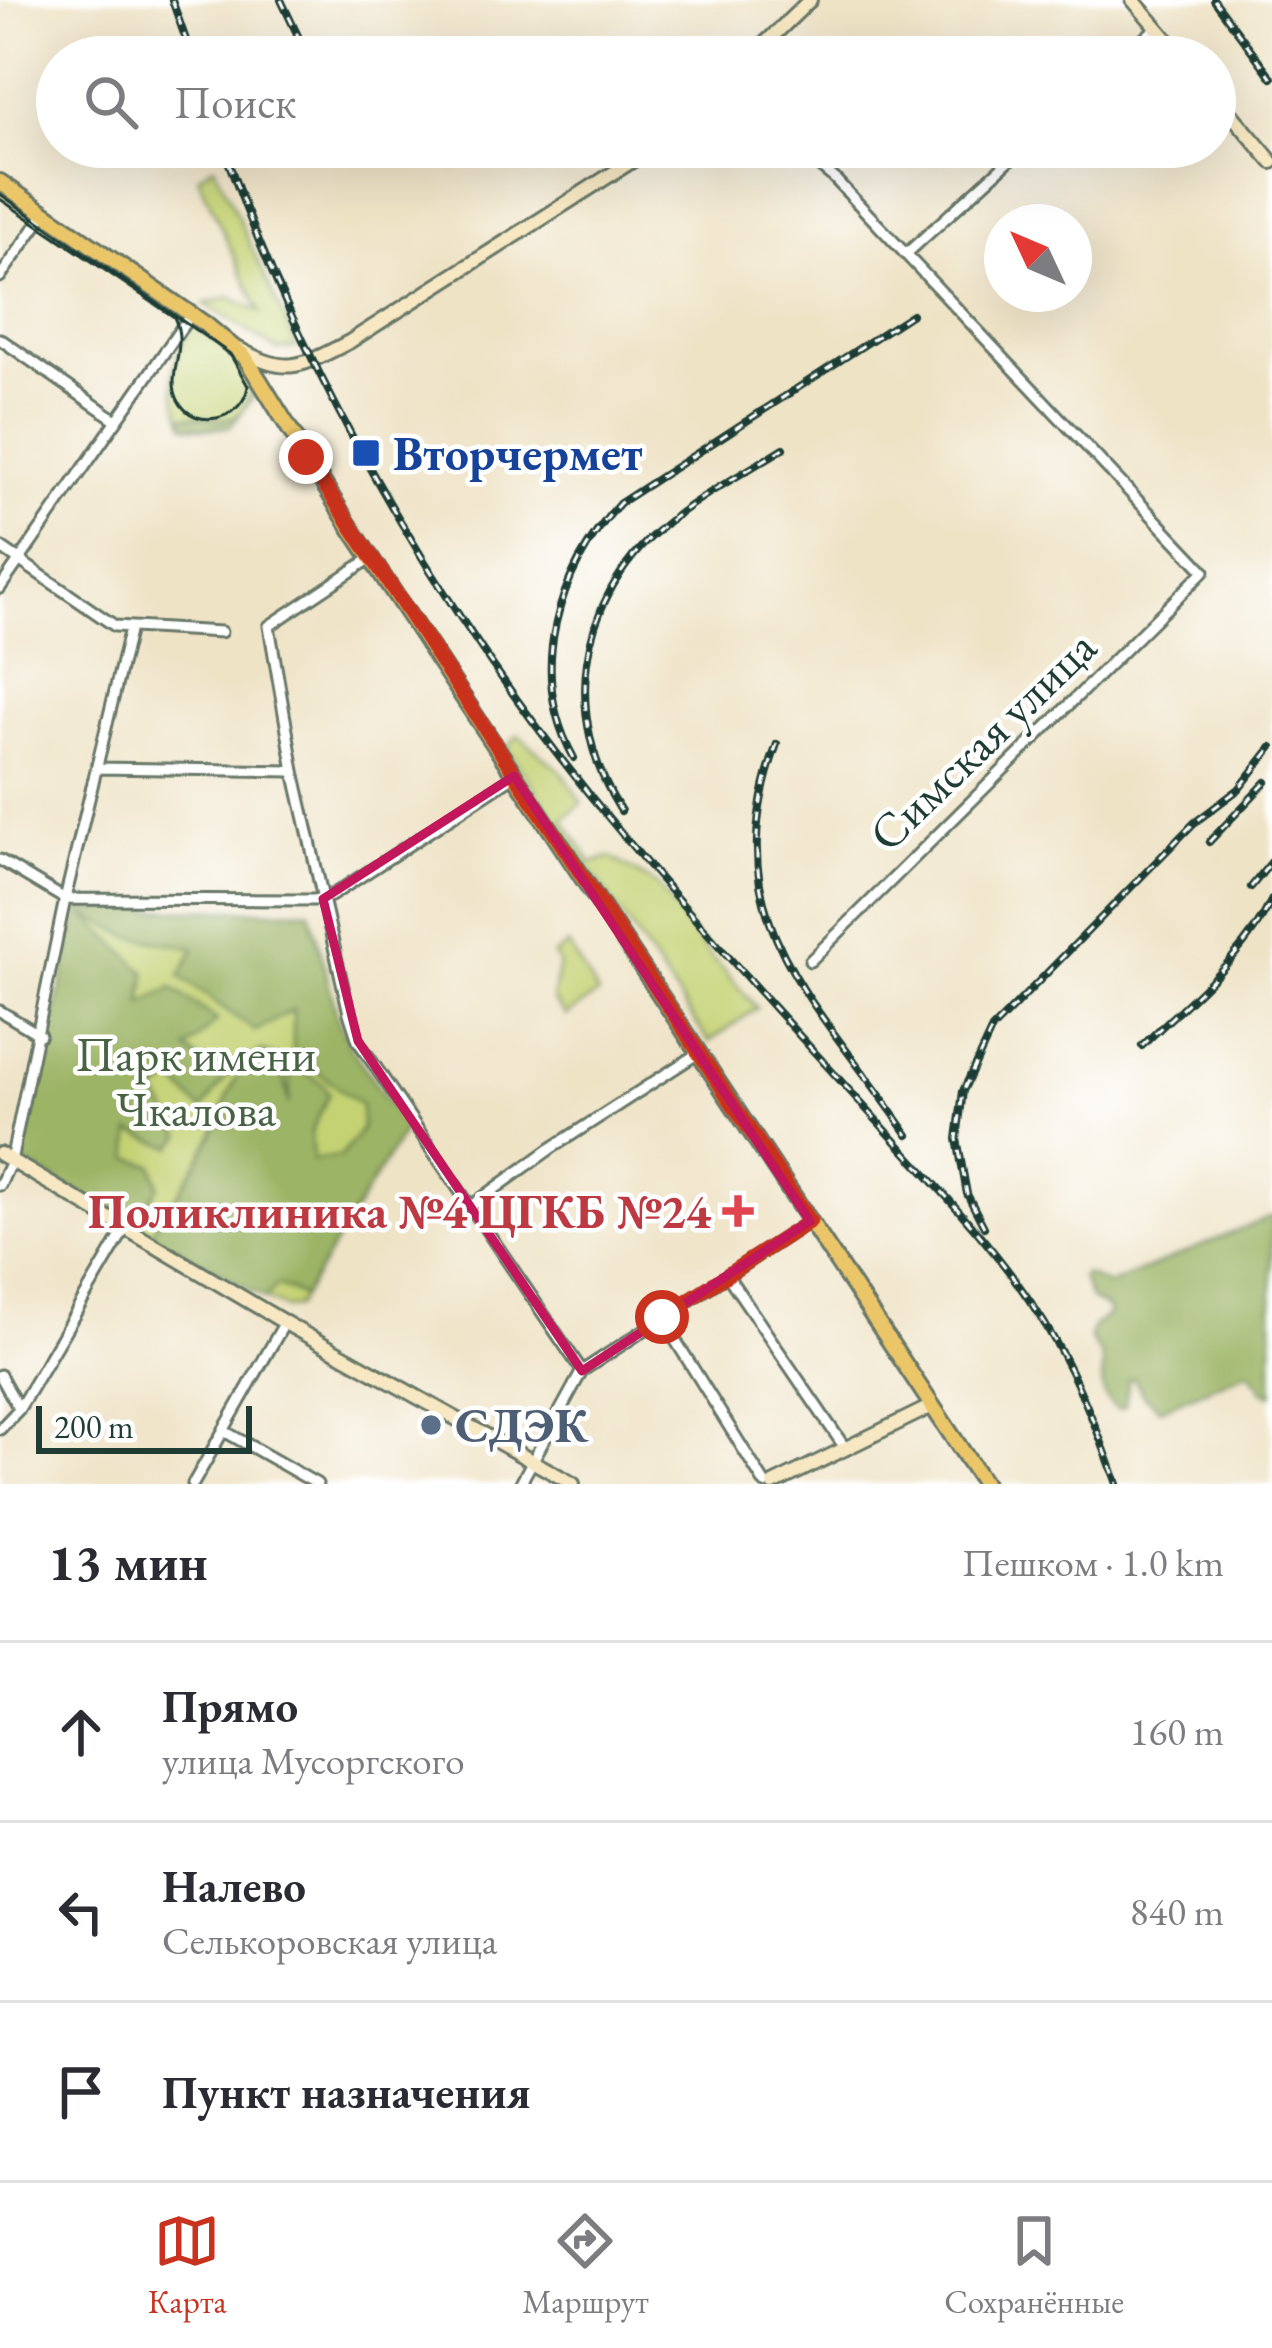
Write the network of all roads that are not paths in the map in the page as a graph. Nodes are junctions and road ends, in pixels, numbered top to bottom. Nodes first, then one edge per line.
1 (810, 0) edge
2 (1133, 0) edge
3 (1156, 27) junction
4 (773, 36) edge
5 (1146, 36) edge
6 (1164, 36) edge
7 (1236, 120) edge
8 (1272, 162) edge
9 (621, 168) edge
10 (822, 168) edge
11 (1001, 168) edge
12 (0, 182) edge
13 (45, 213) junction
14 (906, 254) junction
15 (0, 277) edge
16 (190, 314) junction
17 (0, 339) edge
18 (238, 348) junction
19 (288, 367) junction
20 (267, 396) junction
21 (116, 420) junction
22 (0, 547) edge
23 (371, 558) junction
24 (19, 559) junction
25 (0, 588) edge
26 (130, 628) junction
27 (221, 632) dead end
28 (97, 768) junction
29 (294, 771) junction
30 (514, 776) junction
31 (0, 860) edge
32 (65, 899) junction
33 (322, 899) junction
34 (810, 961) dead end
35 (0, 1011) edge
36 (40, 1035) junction
37 (700, 1052) junction
38 (6, 1158) edge
39 (0, 1185) edge
40 (471, 1206) junction
41 (810, 1221) junction
42 (126, 1227) junction
43 (727, 1275) junction
44 (662, 1317) junction
45 (285, 1322) junction
46 (582, 1371) junction
47 (0, 1375) edge
48 (932, 1406) junction
49 (20, 1409) junction
50 (0, 1429) edge
51 (224, 1431) junction
52 (845, 1448) junction
53 (532, 1462) junction
54 (193, 1484) edge
55 (317, 1484) edge
56 (520, 1484) edge
57 (573, 1484) edge
58 (769, 1484) edge
59 (984, 1484) edge

1 - 4 street
2 - 3 street
3 - 5 street
3 - 6 street
7 - 8 street
9 - 19 street
10 - 14 street
11 - 14 street
12 - 13 main road
13 - 15 street
13 - 16 main road
14 - 34 street, Симская улица
16 - 18 main road
16 - 21 street
17 - 21 street
18 - 19 street
18 - 20 main road
19 - 20 street
20 - 23 main road
21 - 24 street
22 - 24 street
23 - 29 street
23 - 30 main road
24 - 25 street
24 - 26 street
26 - 27 street
26 - 28 street
28 - 29 street
28 - 32 street
29 - 33 street
30 - 33 street
30 - 37 main road
31 - 32 street
32 - 33 street
32 - 36 street
33 - 40 street
35 - 36 street
36 - 38 street
37 - 40 street
37 - 41 main road
38 - 39 street
38 - 42 street
40 - 46 street
41 - 43 street
41 - 48 main road
42 - 45 street
42 - 49 street
43 - 44 street
43 - 52 street
44 - 46 street
44 - 58 street
45 - 51 street
45 - 53 street
46 - 53 street
47 - 49 street
48 - 52 street
48 - 59 main road
49 - 50 street
51 - 54 street
51 - 55 street
52 - 58 street
53 - 56 street
53 - 57 street

